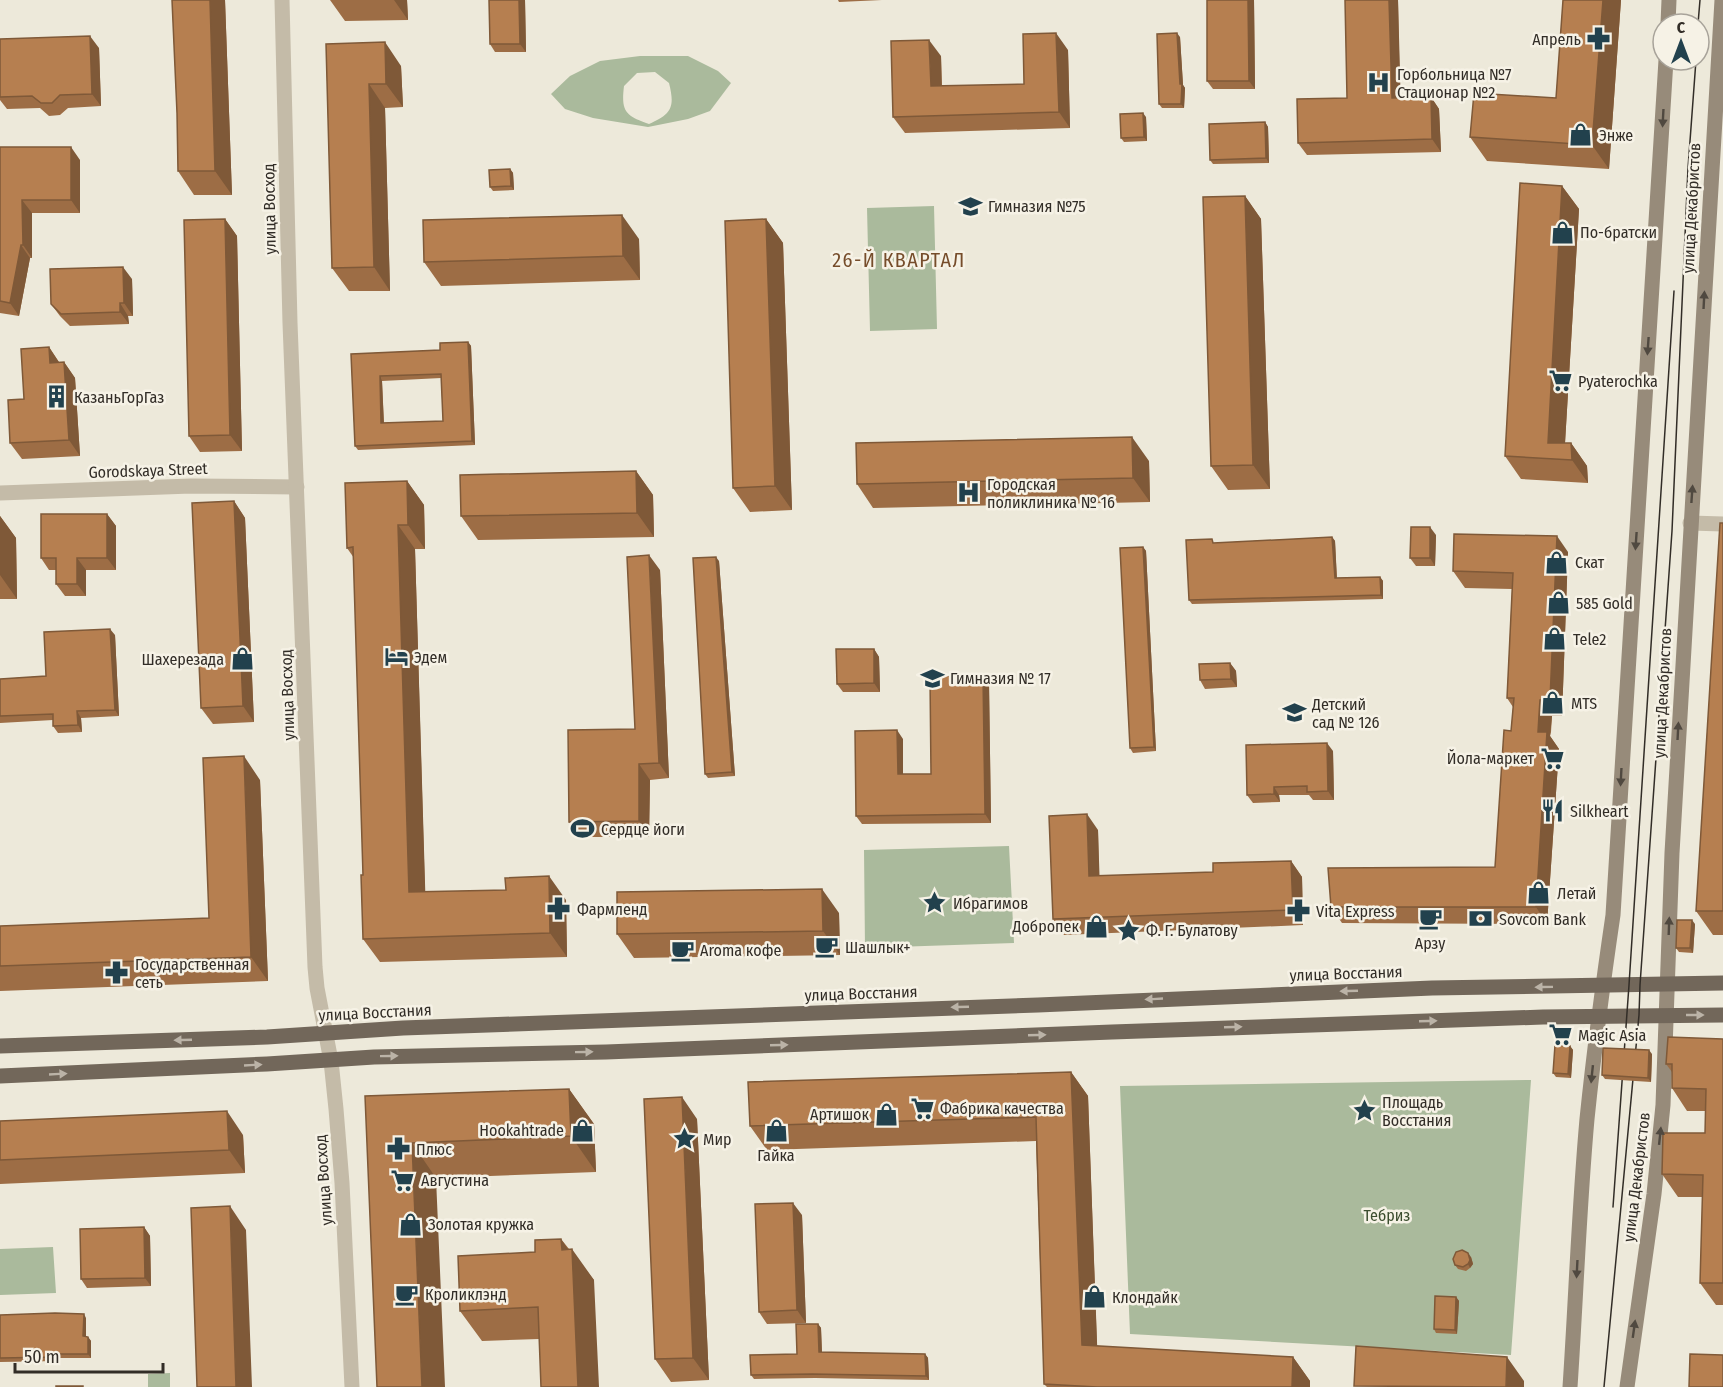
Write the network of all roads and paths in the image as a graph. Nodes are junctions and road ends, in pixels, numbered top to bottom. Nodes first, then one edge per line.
1 (282, 0) edge
2 (1722, 0) edge
3 (1665, 72) edge
4 (297, 487) junction
5 (0, 493) edge
6 (1690, 523) junction
7 (1723, 524) edge
8 (1723, 983) edge
9 (1666, 984) junction
10 (1603, 986) junction
11 (1666, 1015) junction
12 (1723, 1015) edge
13 (1598, 1016) junction
14 (325, 1032) junction
15 (0, 1046) edge
16 (331, 1061) junction
17 (0, 1076) edge
18 (352, 1387) edge
19 (1570, 1387) edge
20 (1627, 1387) edge

1 - 4 street, улица Восход
6 -> 2 main road, улица Декабристов
3 -> 10 main road, улица Декабристов
4 - 5 street, Gorodskaya Street
4 - 14 street, улица Восход
6 - 7 street
9 -> 6 main road, улица Декабристов
8 - 9 main road, улица Восстания
9 - 10 main road, улица Восстания
9 - 11 main road, улица Декабристов
10 - 13 main road, улица Декабристов
10 -> 14 main road, улица Восстания
11 -> 12 main road
11 - 13 main road
20 -> 11 main road, улица Декабристов
16 -> 13 main road
13 -> 19 main road, улица Декабристов
14 -> 15 main road, улица Восстания
14 - 16 street, улица Восход
17 -> 16 main road
16 - 18 street, улица Восход

